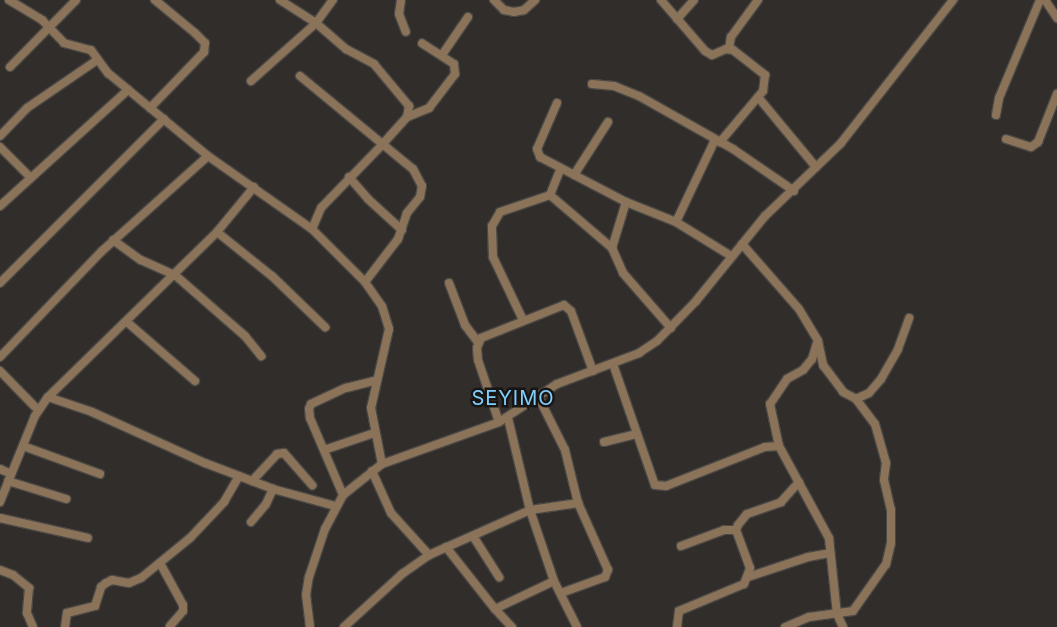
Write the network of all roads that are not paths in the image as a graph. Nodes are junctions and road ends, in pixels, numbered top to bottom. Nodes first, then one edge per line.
1 (9, 0) edge
2 (76, 0) edge
3 (155, 0) edge
4 (280, 0) edge
5 (333, 0) edge
6 (401, 0) edge
7 (494, 0) edge
8 (535, 0) edge
9 (662, 0) edge
10 (694, 0) edge
11 (758, 0) edge
12 (953, 0) edge
13 (1040, 0) edge
14 (1045, 0) edge
15 (468, 17) dead end
16 (1057, 18) edge
17 (677, 19) junction
18 (316, 23) junction
19 (49, 27) junction
20 (406, 32) dead end
21 (422, 43) dead end
22 (729, 49) junction
23 (442, 55) junction
24 (97, 60) junction
25 (10, 67) dead end
26 (300, 76) dead end
27 (251, 81) dead end
28 (592, 84) dead end
29 (128, 90) junction
30 (1057, 94) edge
31 (758, 97) junction
32 (557, 103) dead end
33 (150, 108) junction
34 (996, 115) dead end
35 (407, 117) junction
36 (164, 119) junction
37 (608, 122) dead end
38 (0, 136) edge
39 (1006, 139) dead end
40 (718, 141) junction
41 (382, 146) junction
42 (0, 147) edge
43 (208, 156) junction
44 (816, 167) junction
45 (561, 168) junction
46 (574, 175) junction
47 (29, 176) junction
48 (349, 177) junction
49 (254, 187) junction
50 (794, 191) junction
51 (550, 195) junction
52 (626, 202) junction
53 (0, 206) edge
54 (676, 222) junction
55 (312, 229) junction
56 (402, 230) junction
57 (217, 232) junction
58 (113, 240) junction
59 (742, 244) junction
60 (612, 248) junction
61 (731, 256) junction
62 (175, 275) junction
63 (0, 282) edge
64 (365, 282) junction
65 (449, 283) dead end
66 (909, 318) dead end
67 (523, 320) junction
68 (127, 322) junction
69 (325, 327) dead end
70 (671, 328) junction
71 (818, 341) junction
72 (478, 342) junction
73 (261, 356) dead end
74 (0, 358) edge
75 (613, 364) junction
76 (593, 371) junction
77 (0, 372) edge
78 (195, 381) dead end
79 (375, 381) junction
80 (538, 396) junction
81 (48, 397) junction
82 (856, 399) junction
83 (38, 410) junction
84 (508, 418) junction
85 (499, 422) junction
86 (374, 433) junction
87 (637, 434) junction
88 (604, 442) dead end
89 (23, 446) junction
90 (779, 446) junction
91 (324, 450) junction
92 (382, 464) junction
93 (0, 469) edge
94 (372, 471) junction
95 (100, 474) dead end
96 (239, 476) junction
97 (10, 478) junction
98 (252, 481) junction
99 (799, 482) junction
100 (312, 485) dead end
101 (272, 489) junction
102 (343, 495) junction
103 (66, 499) dead end
104 (0, 502) edge
105 (578, 503) junction
106 (335, 506) junction
107 (530, 510) junction
108 (0, 518) edge
109 (251, 522) dead end
110 (736, 530) junction
111 (473, 536) junction
112 (88, 538) dead end
113 (681, 546) dead end
114 (446, 547) junction
115 (830, 553) junction
116 (429, 555) junction
117 (160, 563) junction
118 (0, 570) edge
119 (499, 577) dead end
120 (748, 577) junction
121 (554, 581) junction
122 (561, 593) junction
123 (495, 609) junction
124 (837, 614) junction
125 (170, 626) dead end
126 (33, 627) edge
127 (64, 627) edge
128 (310, 627) edge
129 (344, 627) edge
130 (512, 627) edge
131 (577, 627) edge
132 (677, 627) edge
133 (785, 627) edge
134 (843, 627) edge

1 - 19 street
2 - 19 street
3 - 33 street
4 - 18 street
5 - 18 street
6 - 20 street
7 - 8 street
9 - 17 street
10 - 17 street
11 - 22 street
12 - 44 street
13 - 34 street
14 - 16 street
15 - 23 street
17 - 22 street
18 - 27 street
18 - 35 street
19 - 24 street
19 - 25 street
21 - 23 street
22 - 31 street
23 - 35 street
24 - 29 street
24 - 38 street
26 - 41 street
28 - 40 street
29 - 33 street
29 - 47 street
30 - 39 street
31 - 40 street
31 - 44 street
32 - 45 street
33 - 36 street
35 - 41 street
36 - 43 street
36 - 63 street
37 - 46 street
40 - 50 street
40 - 54 street
41 - 48 street
41 - 56 street
42 - 47 street
43 - 49 street
43 - 58 street
44 - 50 street
45 - 46 street
45 - 51 street
46 - 52 street
47 - 53 street
48 - 55 street
48 - 56 street
49 - 55 street
49 - 57 street
50 - 59 street
51 - 60 street
51 - 67 street
52 - 54 street
52 - 60 street
54 - 61 street
55 - 64 street
56 - 64 street
57 - 62 street
57 - 69 street
58 - 62 street
58 - 74 street
59 - 61 street
59 - 71 street
60 - 70 street
61 - 70 street
62 - 68 street
62 - 73 street
64 - 79 street
65 - 72 street
66 - 82 street
67 - 72 street
67 - 76 street
68 - 78 street
68 - 81 street
70 - 75 street
71 - 82 street
71 - 90 street
72 - 85 street
75 - 76 street
75 - 87 street
76 - 80 street
77 - 83 street
79 - 86 street
79 - 91 street
80 - 84 street
80 - 105 street
81 - 83 street
81 - 96 street
82 - 124 street
83 - 89 street
84 - 85 street
84 - 107 street
85 - 92 street
86 - 91 street
86 - 92 street
87 - 88 street
87 - 90 street
89 - 95 street
89 - 97 street
90 - 99 street
91 - 102 street
92 - 94 street
93 - 97 street
94 - 102 street
94 - 116 street
96 - 98 street
96 - 117 street
97 - 103 street
97 - 104 street
98 - 100 street
98 - 101 street
99 - 110 street
99 - 115 street
101 - 106 street
101 - 109 street
102 - 106 street
105 - 107 street
105 - 122 street
106 - 128 street
107 - 111 street
107 - 121 street
108 - 112 street
110 - 113 street
110 - 120 street
111 - 114 street
111 - 119 street
114 - 116 street
114 - 123 street
115 - 120 street
115 - 124 street
116 - 129 street
117 - 125 street
117 - 127 street
118 - 126 street
120 - 132 street
121 - 122 street
121 - 123 street
122 - 131 street
123 - 130 street
124 - 133 street
124 - 134 street

